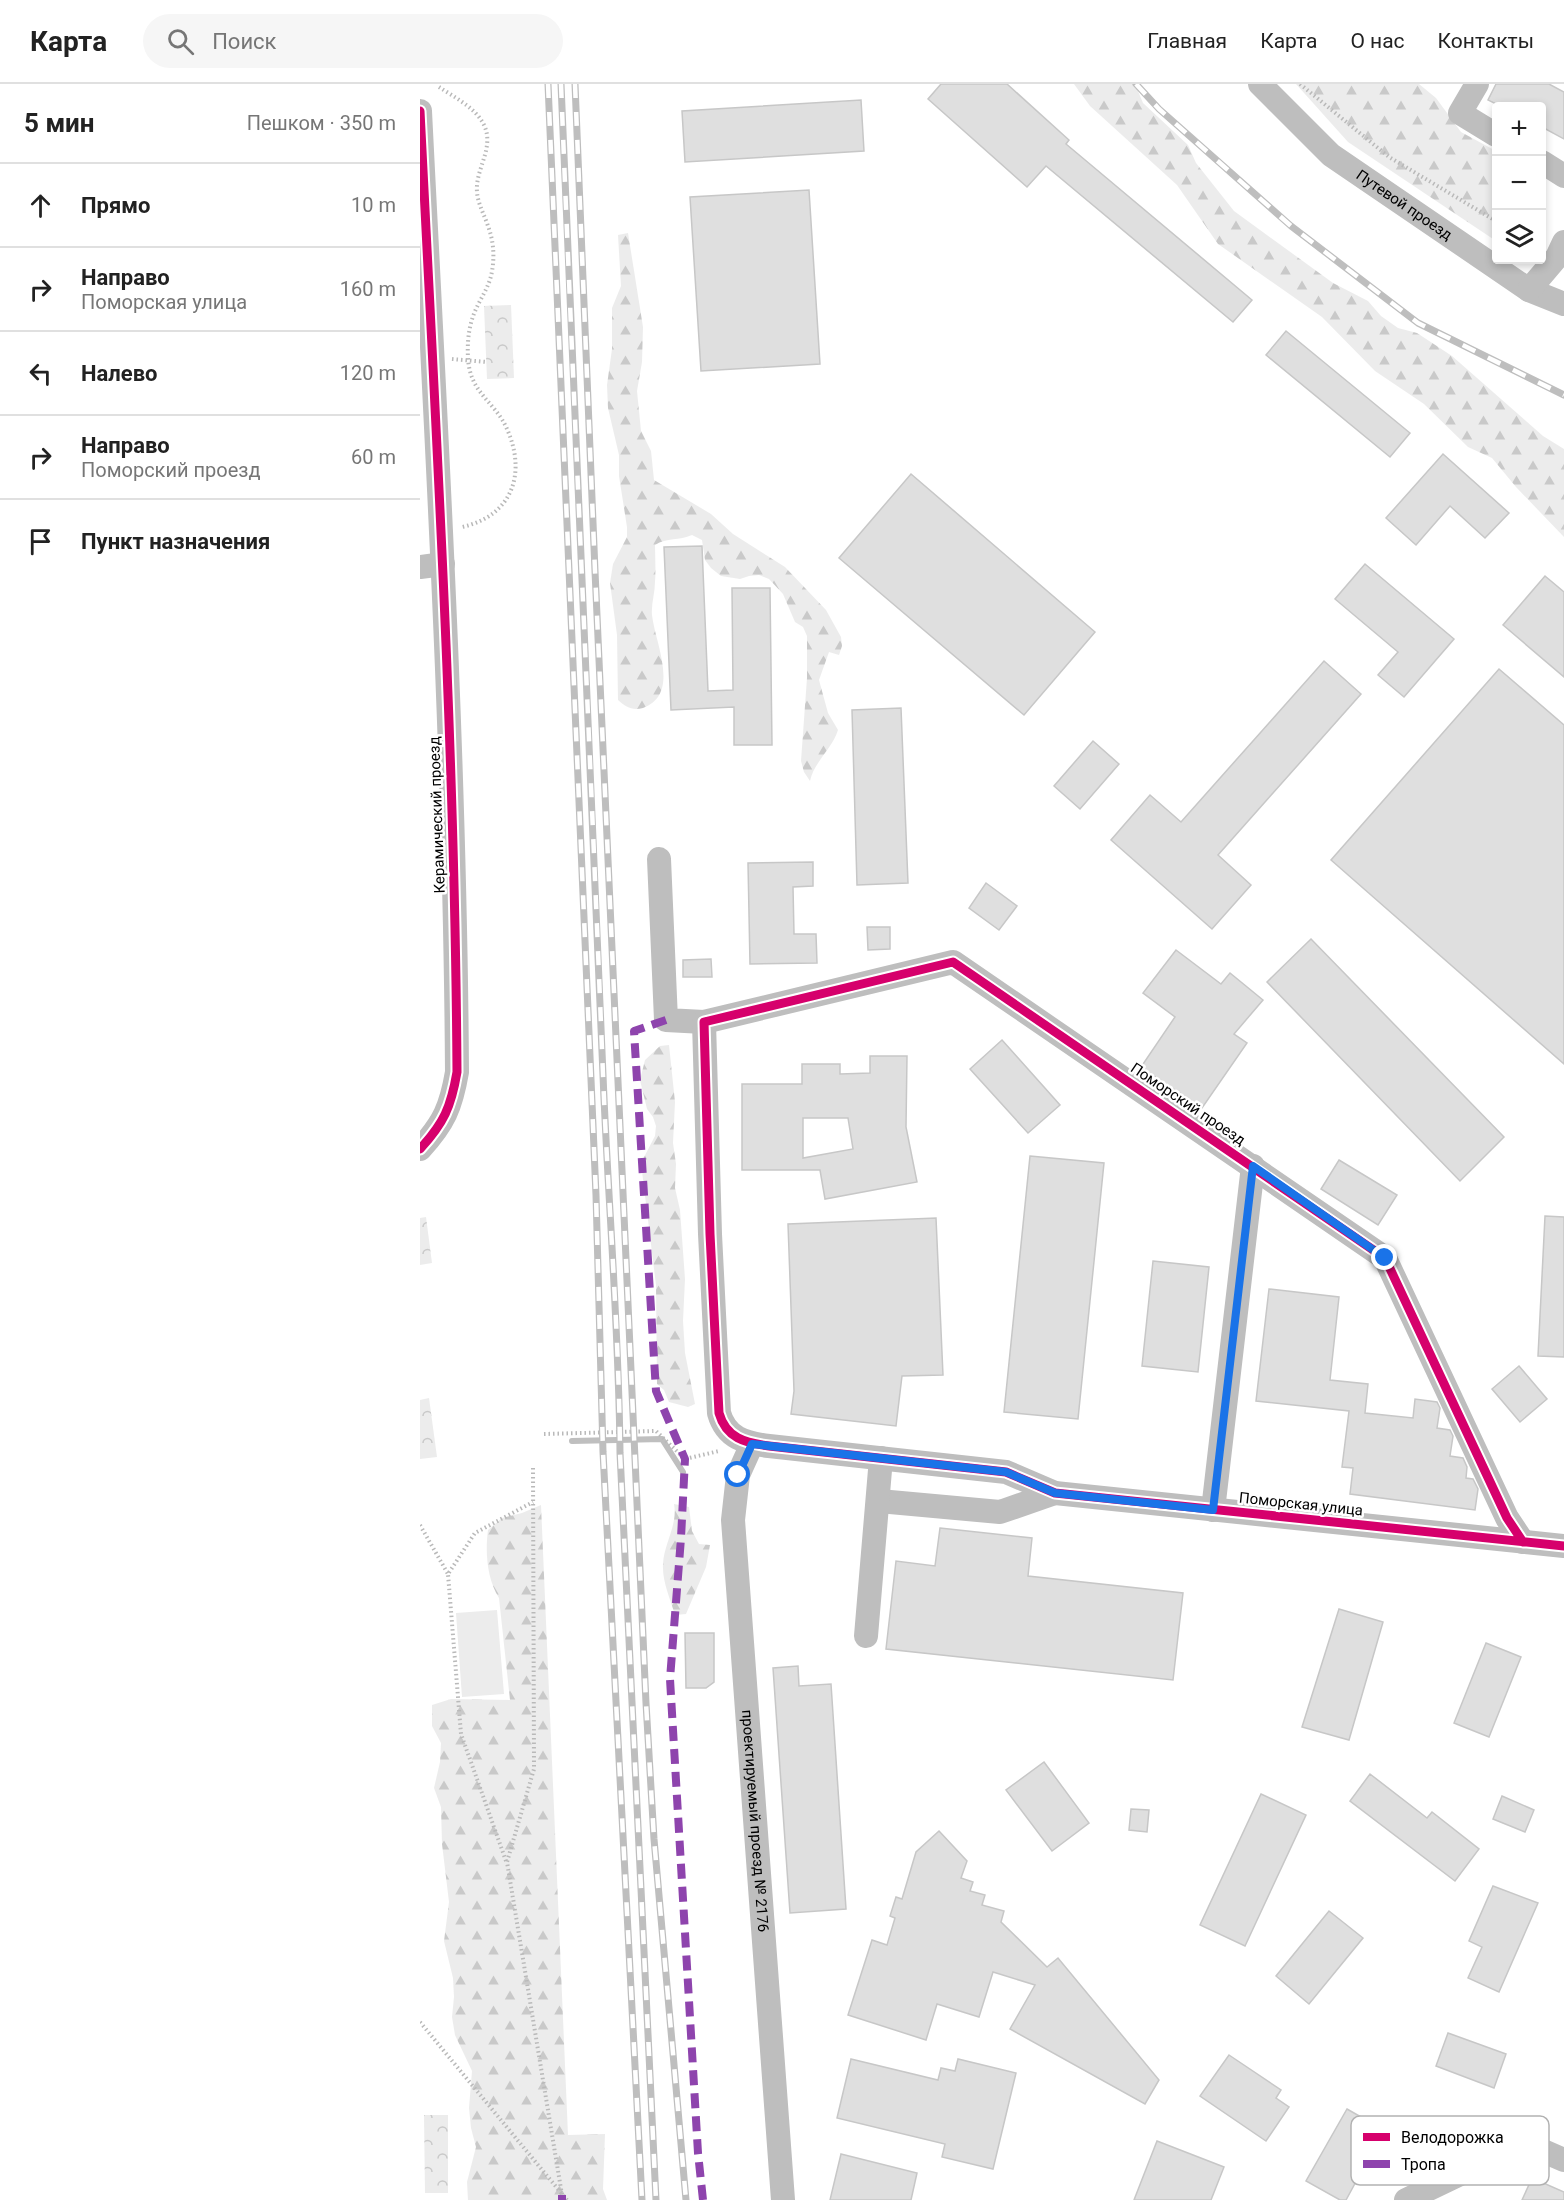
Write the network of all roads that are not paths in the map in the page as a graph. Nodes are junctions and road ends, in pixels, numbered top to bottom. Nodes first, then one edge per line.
1 (1260, 84) edge
2 (1477, 84) edge
3 (420, 111) edge
4 (1492, 132) edge
5 (1546, 165) edge
6 (1564, 176) edge
7 (1564, 242) edge
8 (1529, 290) junction
9 (1564, 304) edge
10 (427, 377) edge
11 (431, 565) edge
12 (659, 859) dead end
13 (704, 1022) junction
14 (420, 1149) edge
15 (1253, 1166) junction
16 (752, 1444) junction
17 (881, 1458) junction
18 (1055, 1493) junction
19 (879, 1500) junction
20 (1213, 1510) junction
21 (1523, 1542) junction
22 (1564, 1546) edge
23 (866, 1636) dead end
24 (1549, 2153) edge
25 (1564, 2160) edge
26 (1437, 2185) edge
27 (783, 2200) edge
28 (1406, 2200) edge

1 - 8 street, Путевой проезд
2 - 4 street
3 - 10 street, Керамический проезд
5 - 6 street
7 - 8 street
8 - 9 street, Путевой проезд
10 - 11 street, Керамический проезд
11 - 14 street, Керамический проезд
12 - 13 street, Поморский проезд
13 - 15 street, Поморский проезд
13 - 16 street
15 - 20 street
15 - 21 street, Поморский проезд
16 - 17 street, Поморская улица
16 - 27 street, проектируемый проезд № 2176
17 - 18 street, Поморская улица
17 - 19 street
18 - 19 street
18 - 20 street, Поморская улица
19 - 23 street
20 - 21 street, Поморская улица
21 - 22 street, Поморская улица
24 - 25 street
26 - 28 street

